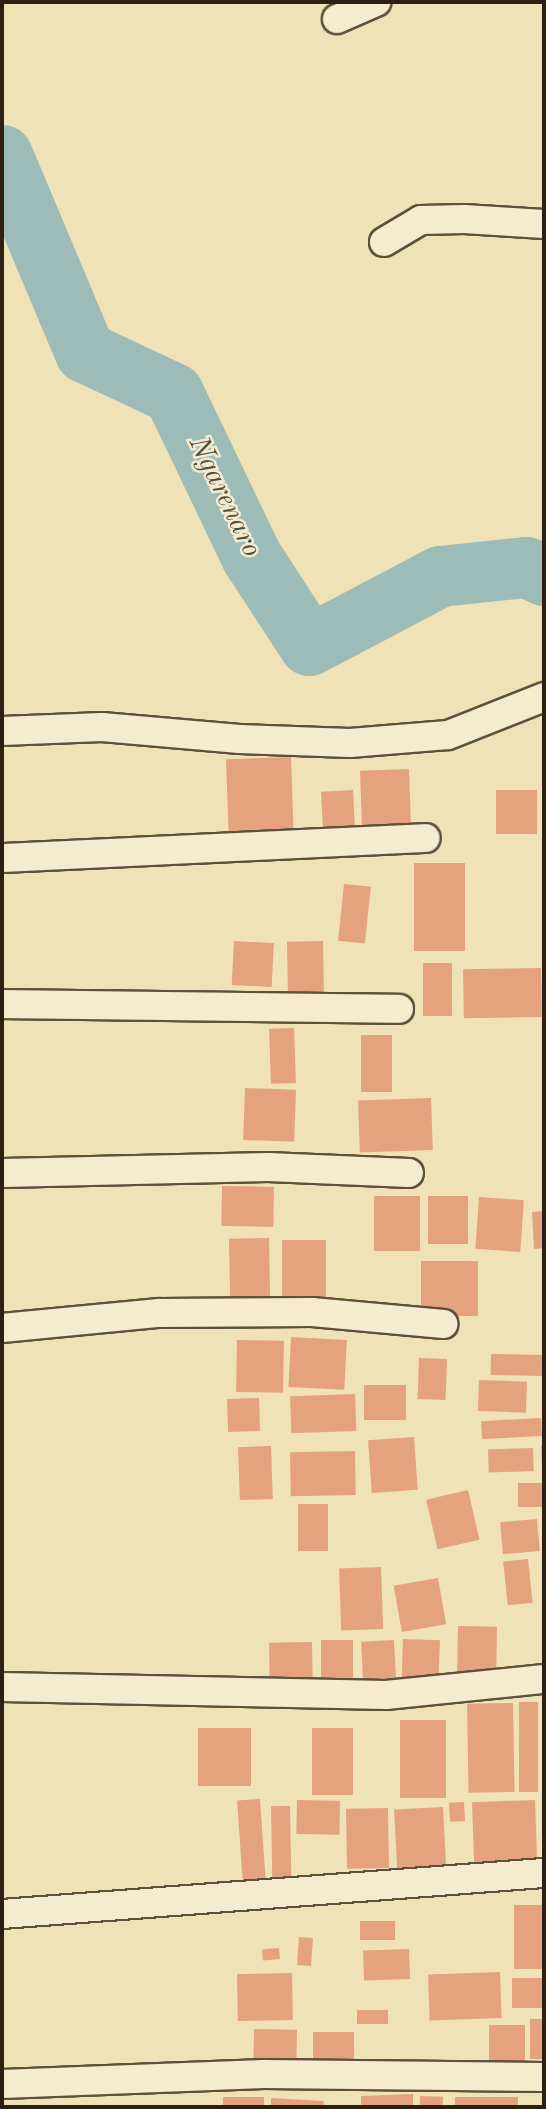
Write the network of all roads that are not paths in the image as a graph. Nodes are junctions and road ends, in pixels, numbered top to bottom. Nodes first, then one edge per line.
1 (376, 2) edge
2 (337, 19) dead end
3 (544, 224) edge
4 (384, 242) dead end
5 (544, 697) edge
6 (2, 731) edge
7 (426, 838) dead end
8 (2, 858) edge
9 (2, 1004) edge
10 (399, 1009) dead end
11 (2, 1173) edge
12 (408, 1173) dead end
13 (443, 1324) dead end
14 (2, 1328) edge
15 (544, 1679) edge
16 (2, 1687) edge
17 (544, 1874) edge
18 (2, 1914) edge
19 (544, 2077) edge
20 (2, 2084) edge

1 - 2 street
3 - 4 street
5 - 6 street
7 - 8 street
9 - 10 street
11 - 12 street
13 - 14 street
15 - 16 street
17 - 18 street
19 - 20 street

